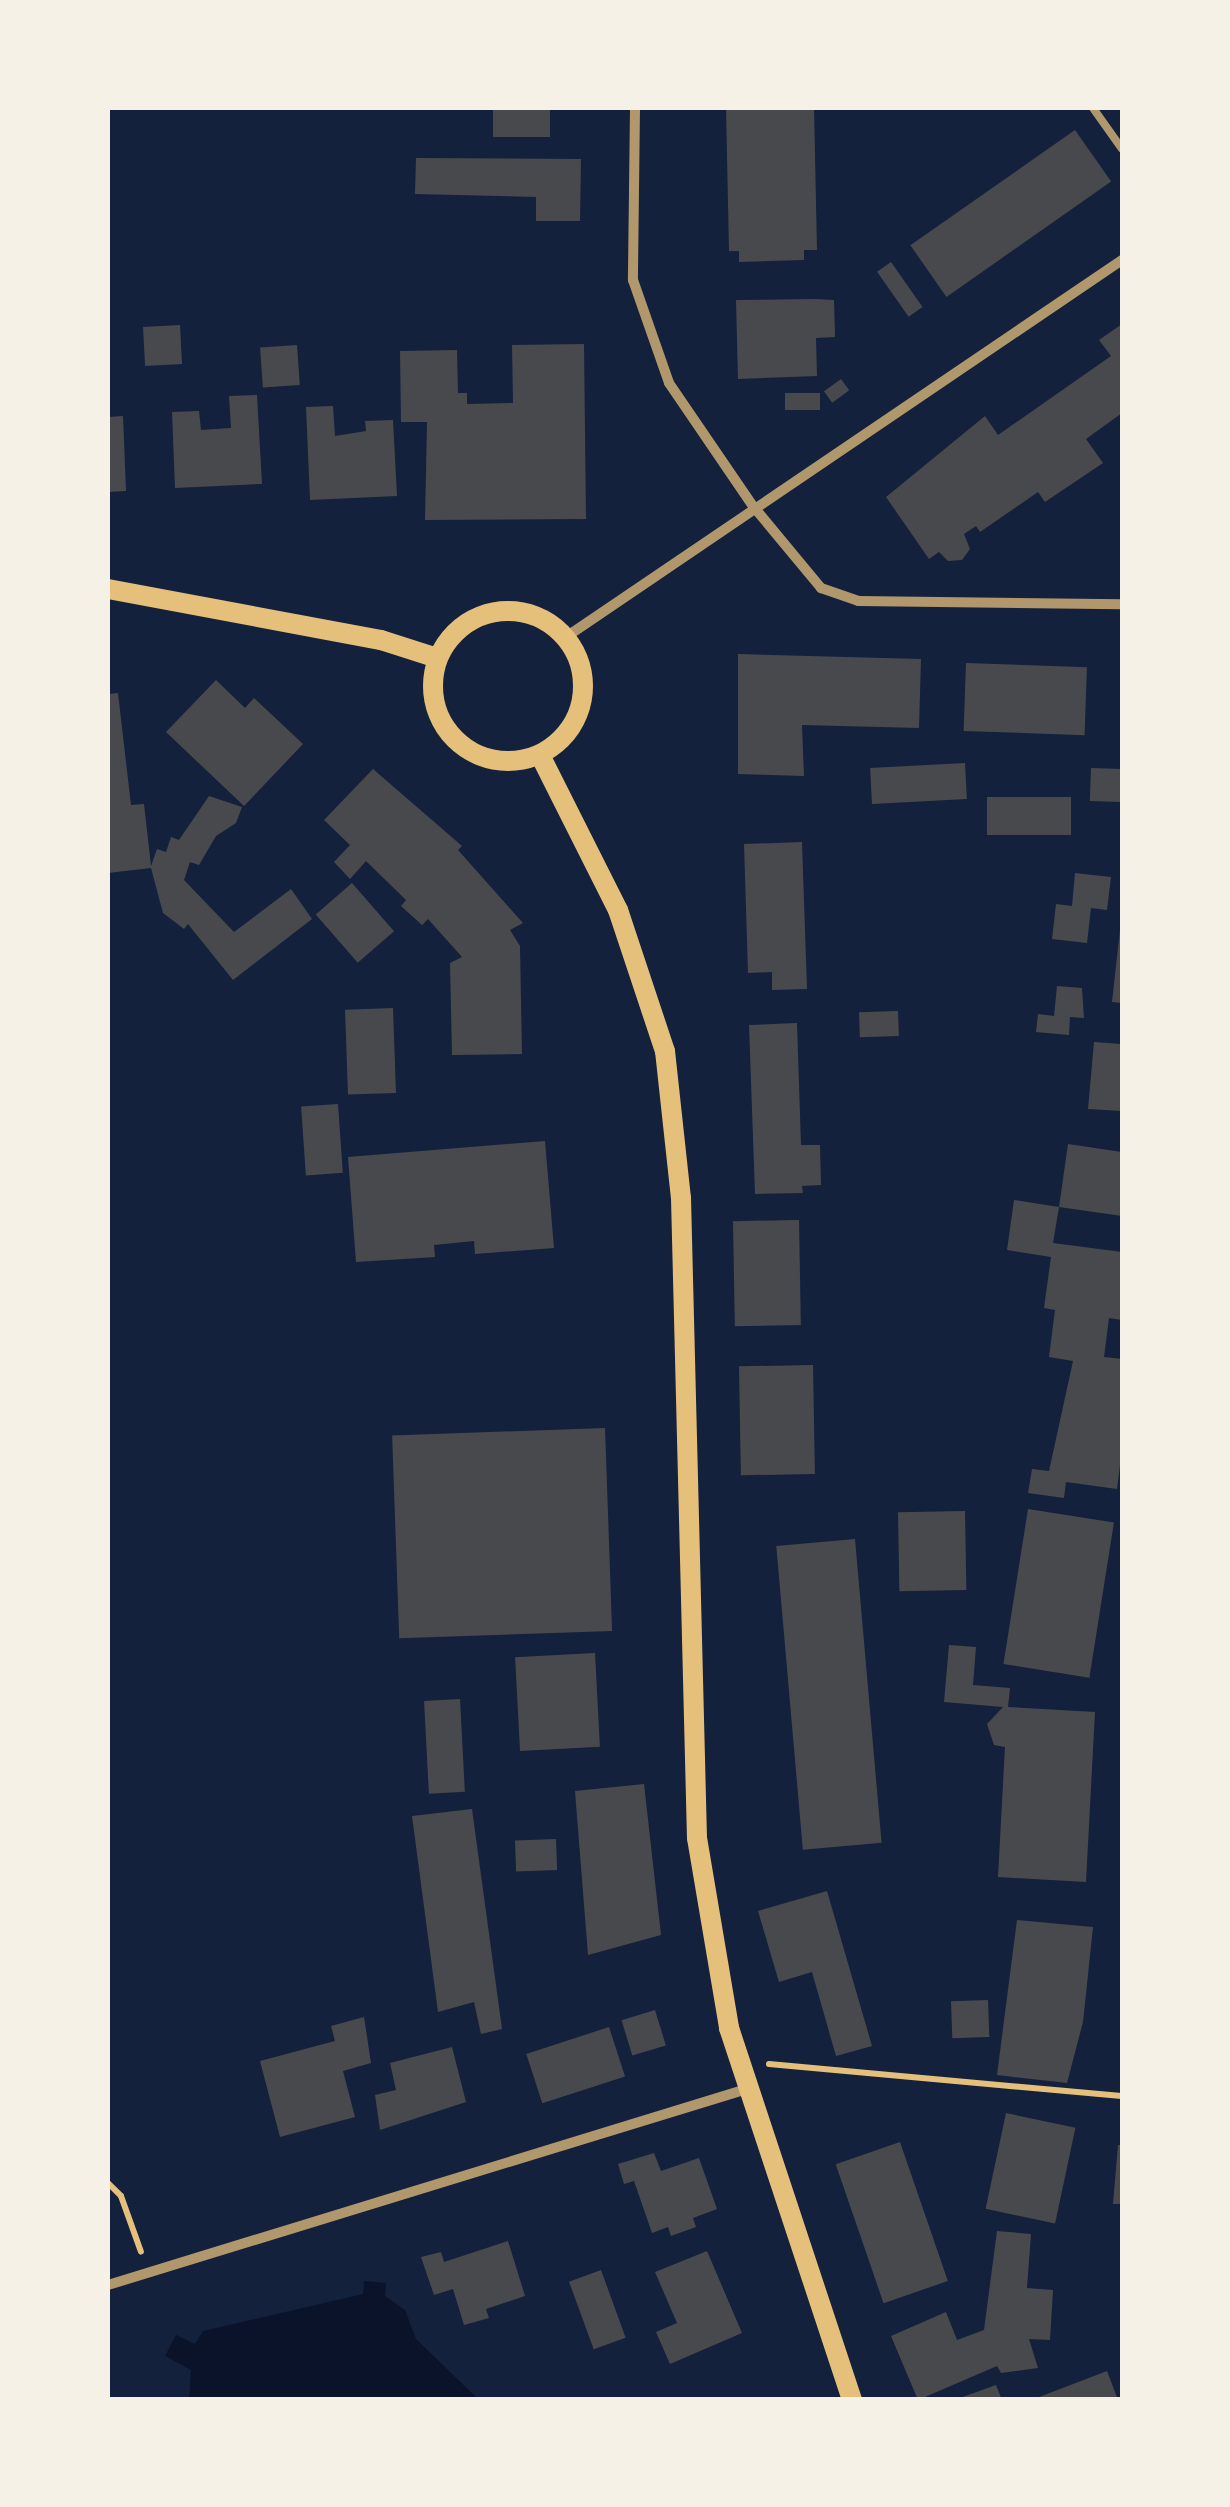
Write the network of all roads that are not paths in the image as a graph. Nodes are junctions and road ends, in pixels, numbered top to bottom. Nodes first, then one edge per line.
1 (635, 108) edge
2 (1093, 108) edge
3 (1122, 149) edge
4 (1122, 260) edge
5 (753, 506) junction
6 (108, 589) edge
7 (1122, 604) edge
8 (566, 637) junction
9 (438, 658) junction
10 (540, 755) junction
11 (750, 2088) junction
12 (108, 2286) edge
13 (852, 2400) edge

1 - 5 street
2 - 3 lane
4 - 5 street
5 - 7 street
5 - 8 street
6 - 9 main road
8 - 9 main road
8 - 10 main road
9 - 10 main road
10 - 11 main road
11 - 12 street
11 - 13 main road

